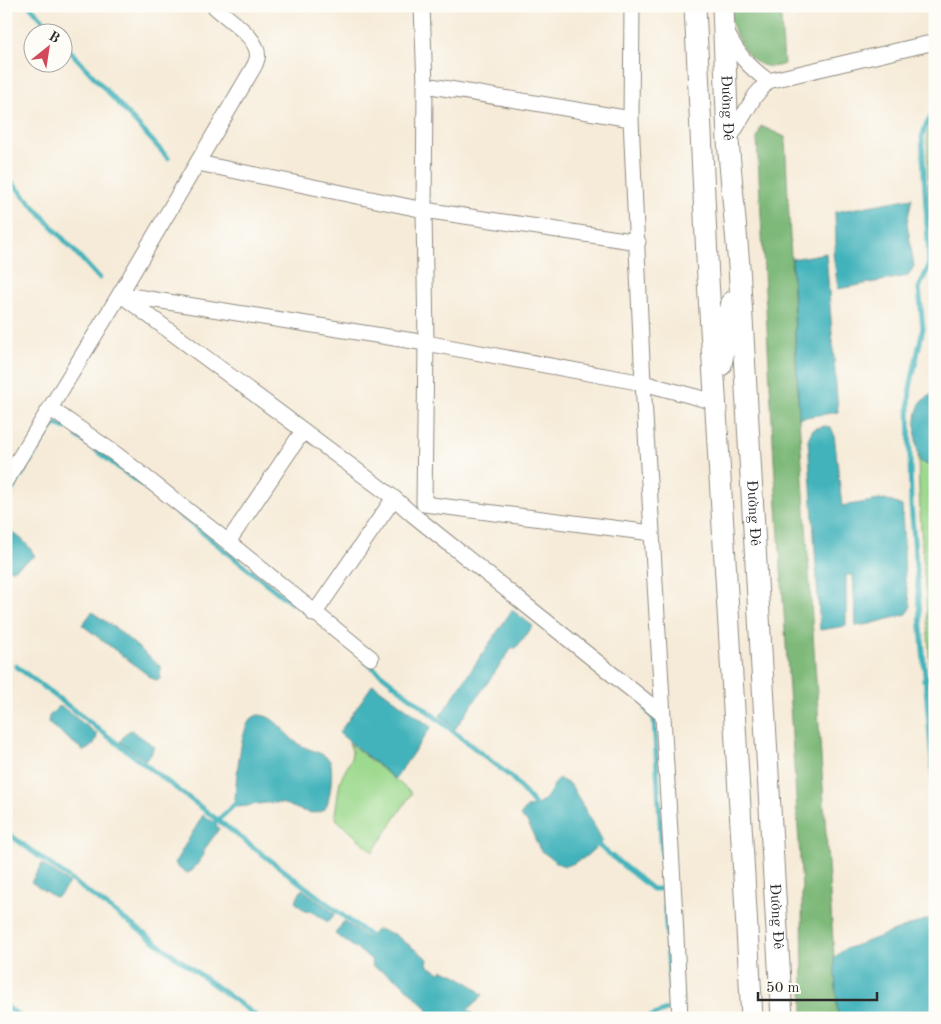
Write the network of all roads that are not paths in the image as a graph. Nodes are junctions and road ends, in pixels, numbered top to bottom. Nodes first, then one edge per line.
1 (214, 6) edge
2 (422, 6) edge
3 (632, 6) edge
4 (695, 6) edge
5 (723, 16) edge
6 (935, 42) edge
7 (768, 81) junction
8 (425, 85) junction
9 (631, 119) junction
10 (728, 141) junction
11 (198, 163) junction
12 (424, 210) junction
13 (638, 242) junction
14 (739, 266) junction
15 (120, 294) junction
16 (426, 343) junction
17 (643, 383) junction
18 (715, 402) junction
19 (51, 409) junction
20 (303, 431) junction
21 (6, 480) edge
22 (394, 498) junction
23 (424, 504) junction
24 (412, 514) junction
25 (652, 533) junction
26 (228, 542) junction
27 (314, 614) junction
28 (371, 658) dead end
29 (662, 714) junction
30 (680, 1018) edge
31 (752, 1018) edge
32 (782, 1018) edge

1 - 11 street
2 - 8 street
3 - 9 street
4 - 18 street, Đường Đê
5 - 7 street
5 - 10 street, Đường Đê
6 - 7 street
7 - 10 street
8 - 9 street
8 - 12 street
9 - 13 street
10 - 14 street, Đường Đê
11 - 12 street
11 - 15 street
12 - 13 street
12 - 16 street
13 - 17 street
14 - 18 street
14 - 32 street, Đường Đê
15 - 16 street
15 - 19 street
15 - 20 street
16 - 17 street
16 - 23 street
17 - 18 street
17 - 25 street
18 - 31 street, Đường Đê
19 - 21 street
19 - 26 street
20 - 22 street
20 - 26 street
22 - 24 street
22 - 27 street
23 - 24 street
23 - 25 street
24 - 29 street
25 - 29 street
26 - 27 street
27 - 28 street
29 - 30 street

